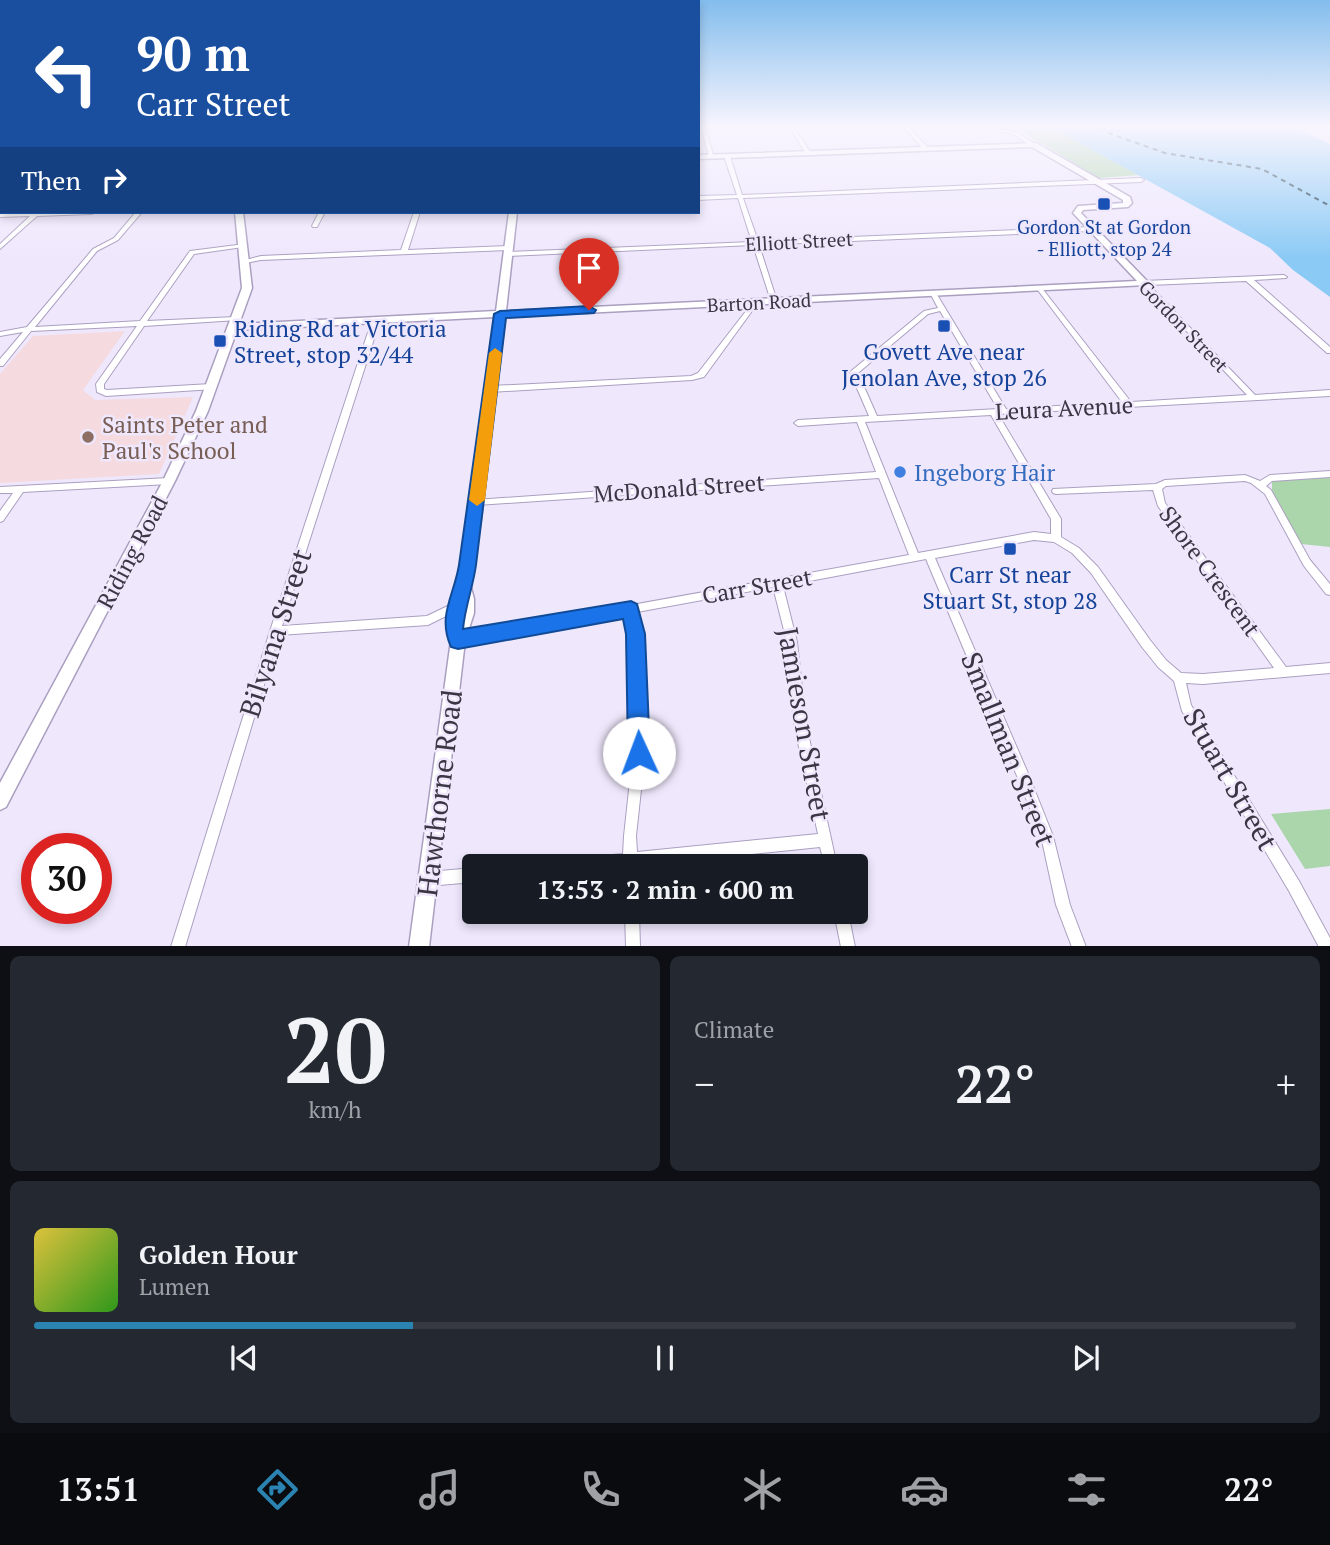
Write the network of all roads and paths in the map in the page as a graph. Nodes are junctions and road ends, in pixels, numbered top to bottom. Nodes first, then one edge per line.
1 (732, 170) edge
2 (1078, 170) edge
3 (1141, 180) dead end
4 (1099, 182) junction
5 (740, 196) junction
6 (700, 198) edge
7 (35, 214) joint
8 (137, 214) edge
9 (239, 214) edge
10 (321, 214) edge
11 (416, 214) edge
12 (513, 214) edge
13 (0, 215) edge
14 (315, 226) dead end
15 (1091, 229) junction
16 (755, 243) junction
17 (243, 244) junction
18 (0, 247) edge
19 (508, 251) junction
20 (404, 252) junction
21 (245, 261) junction
22 (1284, 277) dead end
23 (1247, 278) junction
24 (1144, 283) junction
25 (1039, 288) junction
26 (933, 293) junction
27 (774, 301) junction
28 (750, 302) junction
29 (942, 309) junction
30 (500, 314) junction
31 (376, 320) junction
32 (235, 323) junction
33 (141, 324) junction
34 (0, 327) edge
35 (28, 329) junction
36 (0, 334) edge
37 (1330, 351) edge
38 (0, 364) edge
39 (211, 387) junction
40 (491, 389) junction
41 (1330, 393) edge
42 (1254, 398) junction
43 (1129, 405) junction
44 (993, 412) junction
45 (1004, 412) junction
46 (874, 419) junction
47 (860, 420) junction
48 (798, 423) dead end
49 (1330, 474) edge
50 (881, 475) junction
51 (169, 481) junction
52 (1261, 485) junction
53 (1157, 487) junction
54 (20, 489) junction
55 (0, 490) edge
56 (1056, 491) dead end
57 (477, 502) junction
58 (0, 518) edge
59 (1056, 537) junction
60 (929, 555) junction
61 (915, 558) junction
62 (777, 583) junction
63 (464, 586) junction
64 (1328, 587) edge
65 (456, 606) junction
66 (631, 609) junction
67 (275, 631) junction
68 (458, 640) junction
69 (1330, 668) edge
70 (1283, 672) junction
71 (1179, 678) junction
72 (0, 801) edge
73 (825, 840) junction
74 (630, 854) edge
75 (706, 854) edge
76 (828, 854) edge
77 (462, 876) edge
78 (428, 880) junction
79 (632, 924) edge
80 (843, 924) edge
81 (178, 946) edge
82 (419, 946) edge
83 (633, 946) edge
84 (848, 946) edge
85 (1079, 946) edge
86 (1326, 946) edge

1 - 5 street
2 - 4 street
3 - 4 street
4 - 5 street
4 - 15 street
5 - 6 street
5 - 16 street
7 - 13 street
7 - 18 street
8 - 35 street
9 - 17 street, Riding Road
10 - 14 street
11 - 20 street
12 - 19 street, Hawthorne Road
15 - 16 street, Elliott Street
15 - 24 street, Gordon Street
16 - 19 street, Elliott Street
16 - 27 street
17 - 21 street, Riding Road
17 - 33 street
19 - 20 street, Elliott Street
19 - 30 street, Hawthorne Road
20 - 21 street, Elliott Street
21 - 32 street, Riding Road
22 - 23 street, Barton Road
23 - 24 street, Barton Road
23 - 37 street
24 - 25 street, Barton Road
24 - 42 street, Gordon Street
25 - 26 street, Barton Road
25 - 43 street
26 - 27 street, Barton Road
26 - 29 street
27 - 28 street, Barton Road
28 - 30 street, Barton Road
28 - 40 street
29 - 45 street
29 - 46 street
30 - 31 street, Barton Road
30 - 40 street, Hawthorne Road
31 - 32 street, Barton Road
31 - 67 street, Bilyana Street
32 - 33 street
32 - 39 street, Riding Road
33 - 35 street
33 - 39 street
34 - 35 street
35 - 36 street
35 - 38 street
39 - 51 street, Riding Road
40 - 57 street, Hawthorne Road
41 - 42 street, Leura Avenue
42 - 43 street, Leura Avenue
43 - 45 street, Leura Avenue
44 - 45 street, Leura Avenue
44 - 46 street, Leura Avenue
44 - 59 street
46 - 47 street, Leura Avenue
47 - 48 street, Leura Avenue
47 - 50 street
49 - 52 street
50 - 57 street, McDonald Street
50 - 61 street
51 - 54 street
51 - 72 street, Riding Road
52 - 53 street, Shore Crescent
52 - 64 street
53 - 56 street
53 - 70 street, Shore Crescent
54 - 55 street
54 - 58 street
57 - 63 street, Hawthorne Road
59 - 60 street, Carr Street
59 - 71 street
60 - 61 street, Carr Street
60 - 85 street, Smallman Street
61 - 62 street, Carr Street
62 - 66 street, Carr Street
62 - 73 street, Jamieson Street
63 - 65 street, Hawthorne Road
63 - 68 street, Hawthorne Road
65 - 67 street
65 - 68 street, Hawthorne Road
66 - 68 street, Carr Street
66 - 74 street
67 - 81 street, Bilyana Street
68 - 78 street, Hawthorne Road
69 - 70 street
70 - 71 street
71 - 86 street, Stuart Street
73 - 75 street
73 - 76 street, Jamieson Street
77 - 78 street
78 - 82 street, Hawthorne Road
79 - 83 street
80 - 84 street

